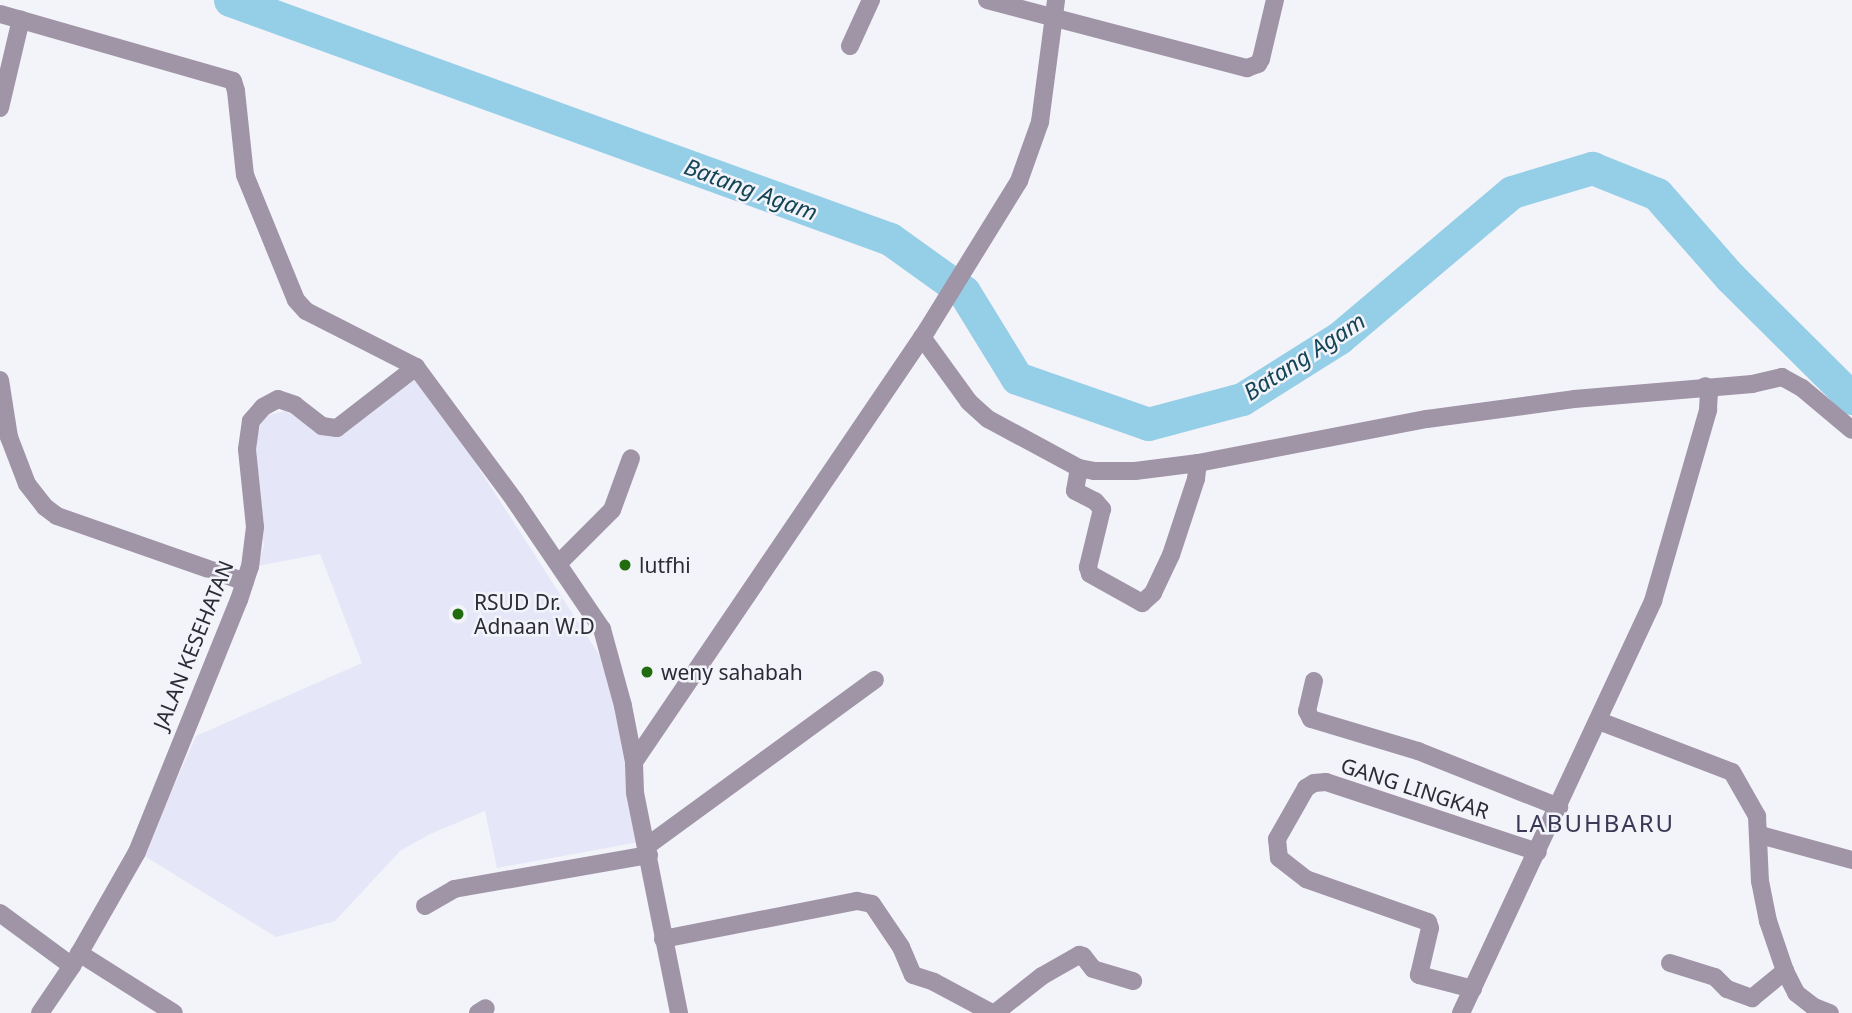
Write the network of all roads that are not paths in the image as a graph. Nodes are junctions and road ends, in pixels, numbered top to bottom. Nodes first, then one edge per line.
1 (871, 0) edge
2 (987, 0) edge
3 (1056, 0) edge
4 (1275, 0) edge
5 (0, 15) edge
6 (21, 19) junction
7 (1054, 19) junction
8 (850, 46) dead end
9 (0, 108) edge
10 (925, 333) junction
11 (416, 367) junction
12 (0, 380) edge
13 (1707, 396) junction
14 (1852, 429) edge
15 (631, 458) dead end
16 (1197, 471) junction
17 (1077, 475) junction
18 (559, 563) junction
19 (245, 582) junction
20 (875, 680) dead end
21 (1314, 681) dead end
22 (1599, 721) junction
23 (634, 762) junction
24 (1559, 807) junction
25 (1760, 835) junction
26 (648, 850) junction
27 (1538, 852) junction
28 (1852, 860) edge
29 (425, 906) dead end
30 (0, 913) edge
31 (663, 939) junction
32 (76, 960) junction
33 (1670, 963) dead end
34 (1785, 971) junction
35 (1133, 981) dead end
36 (1473, 989) junction
37 (1749, 1005) edge
38 (1819, 1011) edge
39 (40, 1013) edge
40 (174, 1013) edge
41 (679, 1013) edge
42 (993, 1013) edge
43 (1461, 1013) edge

1 - 8 street
2 - 7 street
3 - 7 street
4 - 7 street
5 - 6 street
6 - 9 street
6 - 11 street
7 - 10 street
10 - 17 street
10 - 23 street
11 - 18 street
11 - 19 street, JALAN KESEHATAN
12 - 19 street
13 - 14 street
13 - 16 street
13 - 22 street
15 - 18 street
16 - 17 street
16 - 17 street
18 - 23 street
19 - 32 street, JALAN KESEHATAN
20 - 26 street
21 - 24 street
22 - 24 street
22 - 25 street
23 - 26 street
24 - 27 street
25 - 28 street
25 - 34 street
26 - 29 street
26 - 31 street
27 - 36 street
27 - 36 street, GANG LINGKAR
30 - 32 street
31 - 41 street
31 - 42 street
32 - 39 street, JALAN KESEHATAN
32 - 40 street
33 - 37 street
34 - 37 street
34 - 38 street
35 - 42 street
36 - 43 street

